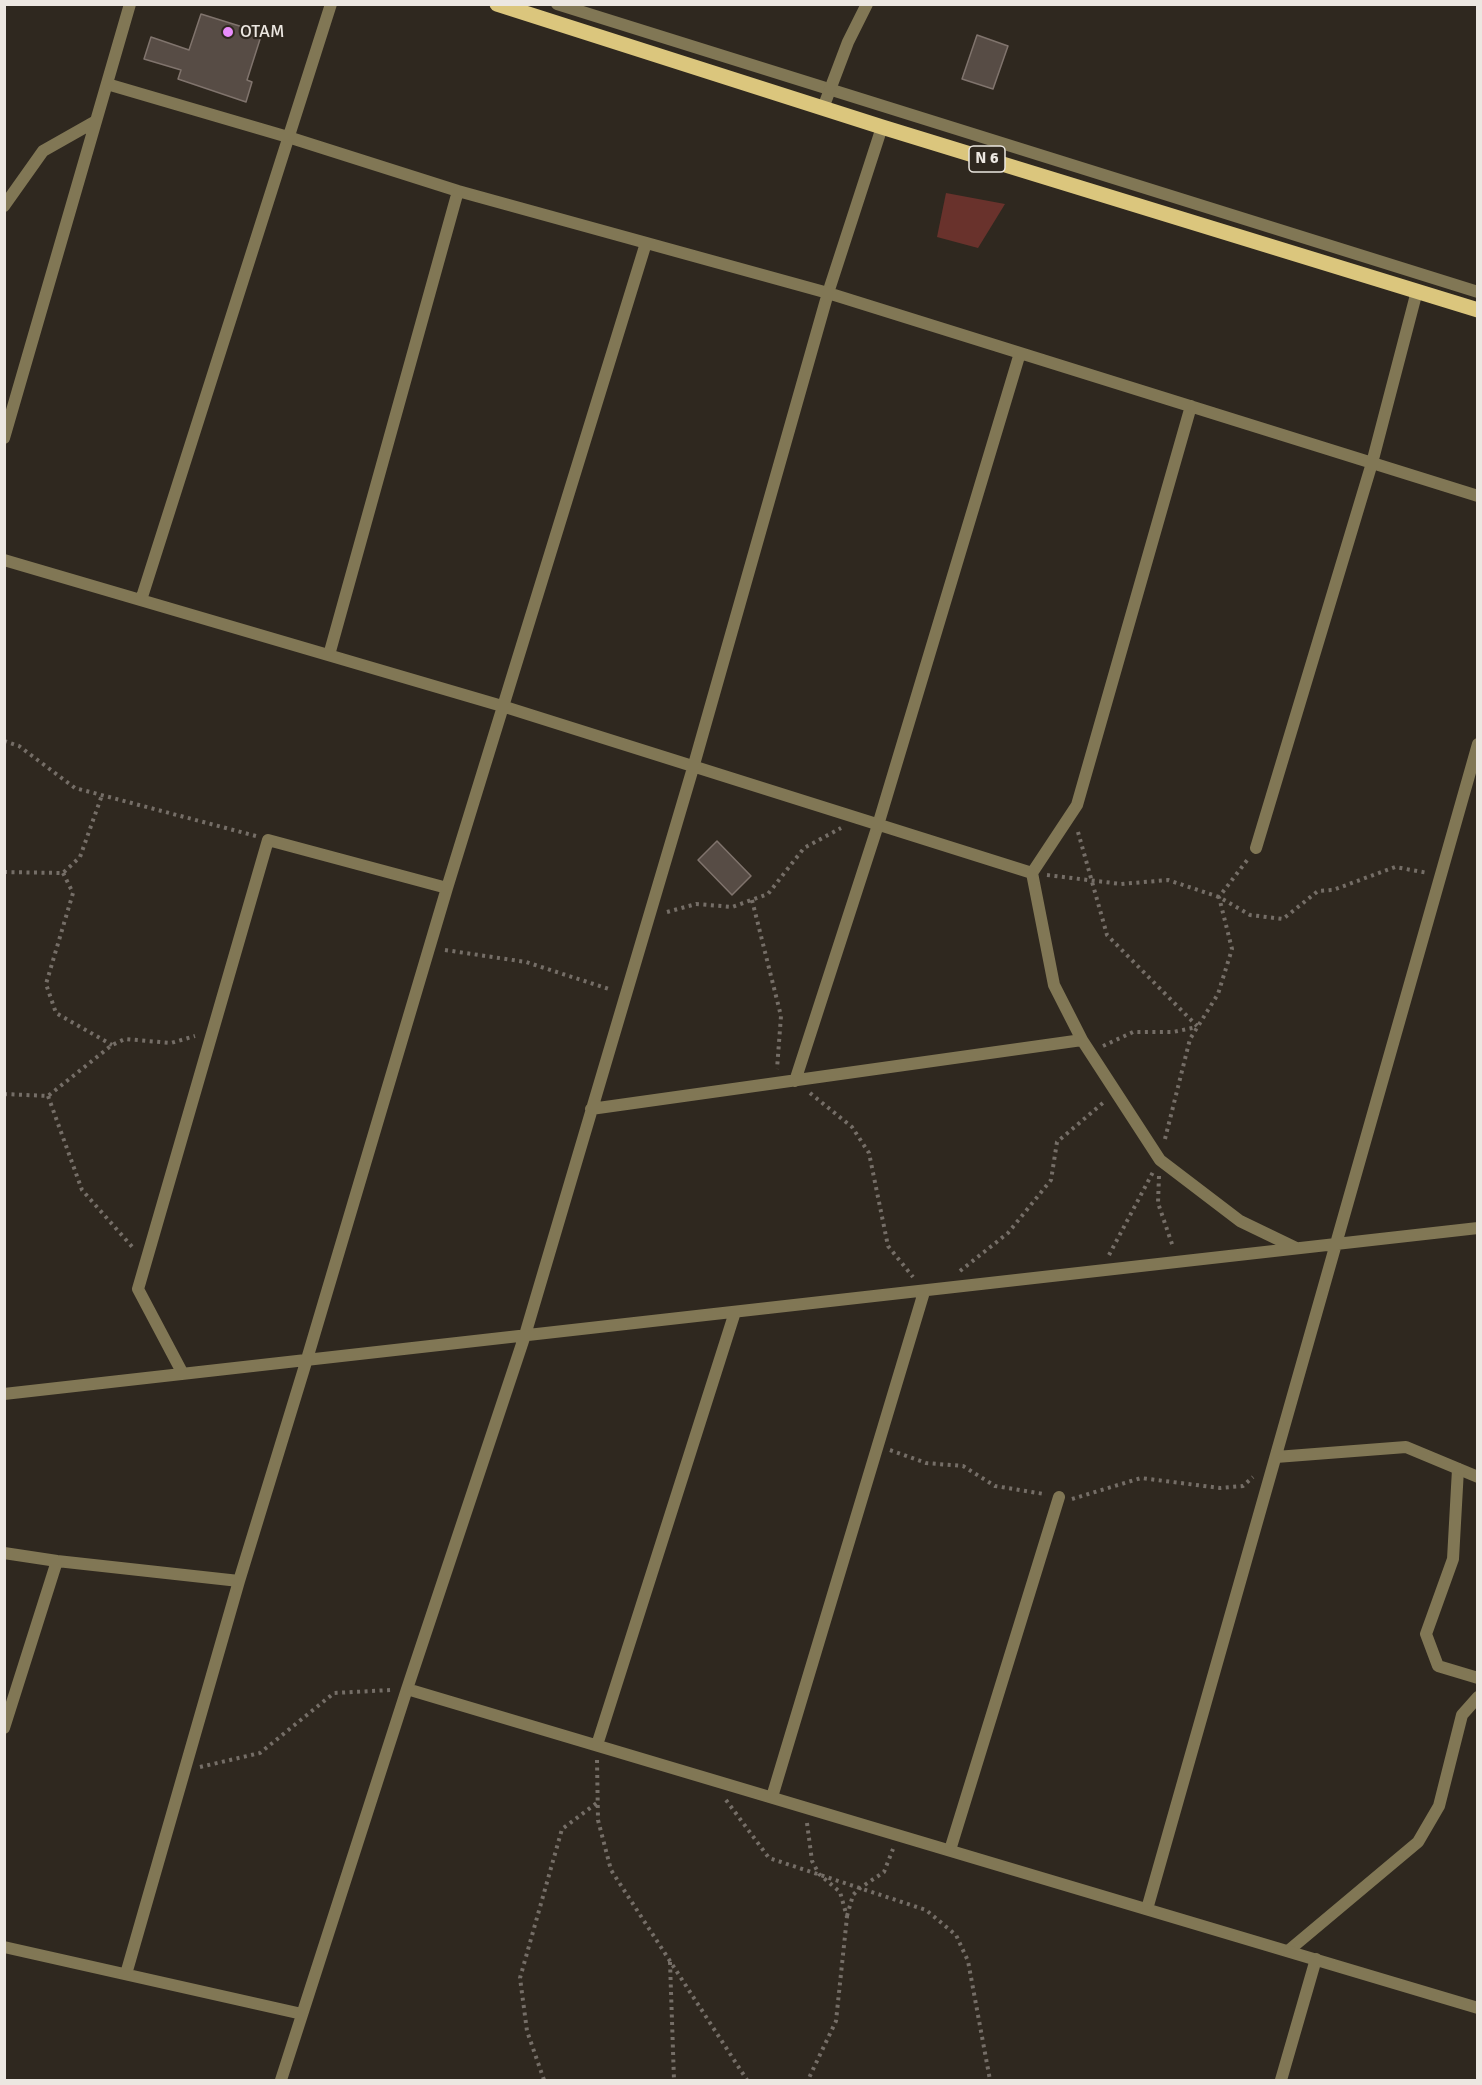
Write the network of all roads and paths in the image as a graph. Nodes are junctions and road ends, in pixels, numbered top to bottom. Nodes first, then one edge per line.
1 (130, 4) edge
2 (331, 4) edge
3 (497, 4) edge
4 (557, 4) edge
5 (867, 4) edge
6 (107, 84) junction
7 (831, 90) junction
8 (823, 108) junction
9 (96, 121) junction
10 (882, 127) junction
11 (288, 137) junction
12 (458, 191) junction
13 (4, 206) edge
14 (646, 243) junction
15 (1417, 291) junction
16 (1478, 292) edge
17 (828, 293) junction
18 (1478, 310) edge
19 (1020, 353) junction
20 (1191, 406) junction
21 (4, 438) edge
22 (1372, 463) junction
23 (1478, 496) edge
24 (4, 560) edge
25 (141, 600) junction
26 (329, 655) junction
27 (502, 706) junction
28 (4, 741) edge
29 (1478, 744) edge
30 (693, 768) junction
31 (102, 795) junction
32 (1077, 805) junction
33 (859, 819) junction
34 (878, 825) junction
35 (268, 840) junction
36 (1256, 848) joint
37 (4, 872) edge
38 (63, 873) junction
39 (1032, 873) junction
40 (1441, 874) junction
41 (1093, 881) junction
42 (447, 888) junction
43 (1219, 897) junction
44 (752, 900) junction
45 (649, 917) junction
46 (429, 948) junction
47 (625, 994) junction
48 (1198, 1026) junction
49 (213, 1031) junction
50 (1082, 1040) junction
51 (112, 1046) junction
52 (1089, 1052) junction
53 (795, 1081) junction
54 (776, 1084) junction
55 (1116, 1092) junction
56 (4, 1095) edge
57 (48, 1096) junction
58 (591, 1109) junction
59 (1160, 1160) junction
60 (1478, 1228) edge
61 (1336, 1244) junction
62 (1297, 1248) junction
63 (1178, 1262) junction
64 (146, 1263) junction
65 (1100, 1271) junction
66 (929, 1291) junction
67 (735, 1312) junction
68 (525, 1335) junction
69 (307, 1359) junction
70 (183, 1374) junction
71 (4, 1394) edge
72 (878, 1446) junction
73 (1276, 1457) junction
74 (1458, 1469) junction
75 (1478, 1477) edge
76 (1059, 1497) junction
77 (4, 1553) edge
78 (57, 1561) junction
79 (239, 1581) junction
80 (1478, 1678) edge
81 (407, 1689) junction
82 (1478, 1697) edge
83 (4, 1728) edge
84 (597, 1745) junction
85 (184, 1770) junction
86 (712, 1779) junction
87 (772, 1797) junction
88 (598, 1802) junction
89 (806, 1808) junction
90 (898, 1835) junction
91 (950, 1850) junction
92 (819, 1874) junction
93 (860, 1888) junction
94 (1148, 1910) junction
95 (847, 1917) junction
96 (4, 1947) edge
97 (1288, 1951) junction
98 (1316, 1959) junction
99 (670, 1961) junction
100 (126, 1974) junction
101 (1478, 2008) edge
102 (302, 2014) junction
103 (281, 2080) edge
104 (544, 2080) edge
105 (674, 2080) edge
106 (747, 2080) edge
107 (808, 2080) edge
108 (990, 2080) edge
109 (1281, 2080) edge

1 - 6 street
2 - 11 street
3 - 8 main road, N 6
4 - 7 street
5 - 7 street
6 - 9 street
6 - 11 street
7 - 8 street
7 - 16 street
8 - 10 main road, N 6
9 - 13 street
9 - 21 street
10 - 15 main road, N 6
10 - 17 street
11 - 12 street
11 - 25 street
12 - 14 street
12 - 26 street
14 - 17 street
14 - 27 street
15 - 18 main road, N 6
15 - 22 street
17 - 19 street
17 - 30 street
19 - 20 street
19 - 34 street
20 - 22 street
20 - 32 street
22 - 23 street
22 - 36 street
24 - 25 street
25 - 26 street
26 - 27 street
27 - 30 street
27 - 42 street
28 - 31 path
29 - 40 street
30 - 33 street
30 - 45 street
31 - 35 path
31 - 38 path
32 - 39 street
32 - 41 path
33 - 34 street
33 - 44 path
34 - 39 street
34 - 53 street
35 - 42 street
35 - 49 street
36 - 43 path
37 - 38 path
38 - 51 path
39 - 41 path
39 - 50 street
40 - 43 path
40 - 61 street
41 - 43 path
41 - 48 path
42 - 46 street
43 - 48 path
44 - 45 path
44 - 54 path
45 - 47 street
46 - 47 path
46 - 69 street
47 - 58 street
48 - 52 path
48 - 59 path
49 - 51 path
49 - 64 street
50 - 52 street
50 - 53 street
51 - 57 path
52 - 55 street
53 - 54 street
53 - 66 path
54 - 58 street
55 - 59 street
55 - 66 path
56 - 57 path
57 - 64 path
58 - 68 street
59 - 62 street
59 - 63 path
59 - 65 path
60 - 61 street
61 - 62 street
61 - 73 street
62 - 63 street
63 - 65 street
64 - 70 street
65 - 66 street
66 - 67 street
66 - 72 street
67 - 68 street
67 - 84 street
68 - 69 street
68 - 81 street
69 - 70 street
69 - 79 street
70 - 71 street
72 - 76 path
72 - 87 street
73 - 74 street
73 - 76 path
73 - 94 street
74 - 75 street
74 - 80 street
76 - 91 street
77 - 78 street
78 - 79 street
78 - 83 street
79 - 85 street
81 - 84 street
81 - 85 path
81 - 102 street
82 - 97 street
84 - 86 street
84 - 88 path
85 - 100 street
86 - 87 street
86 - 92 path
87 - 89 street
88 - 99 path
88 - 104 path
89 - 90 street
89 - 92 path
90 - 91 street
90 - 93 path
91 - 94 street
92 - 93 path
92 - 95 path
93 - 95 path
93 - 108 path
94 - 97 street
95 - 107 path
96 - 100 street
97 - 98 street
98 - 101 street
98 - 109 street
99 - 105 path
99 - 106 path
100 - 102 street
102 - 103 street

